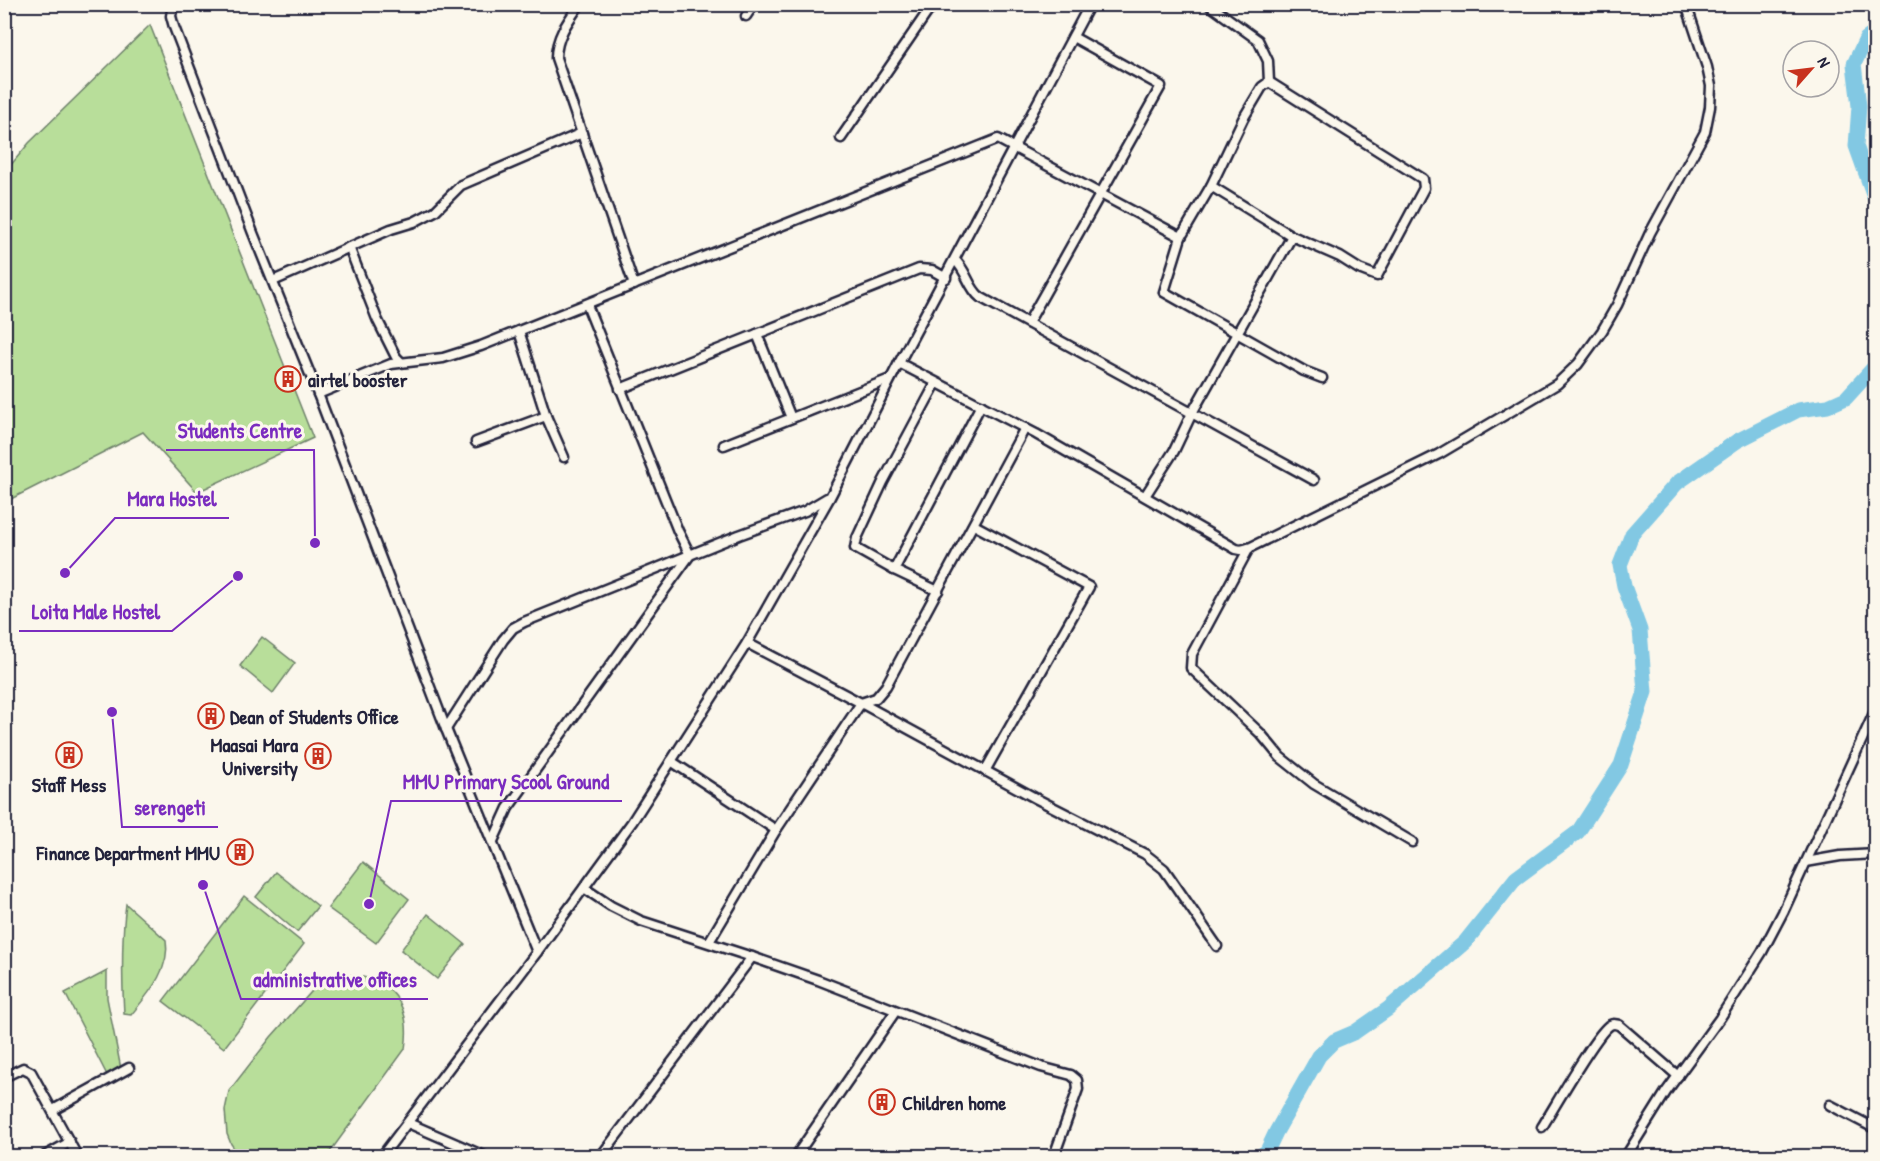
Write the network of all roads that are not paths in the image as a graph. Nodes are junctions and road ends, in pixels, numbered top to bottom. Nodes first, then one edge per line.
1 (173, 4) edge
2 (580, 4) edge
3 (754, 4) edge
4 (933, 4) edge
5 (1090, 4) edge
6 (1208, 4) edge
7 (1686, 4) edge
8 (746, 16) dead end
9 (1073, 37) junction
10 (1269, 82) junction
11 (582, 133) junction
12 (841, 138) dead end
13 (1015, 147) junction
14 (1211, 186) junction
15 (1101, 194) junction
16 (1292, 236) junction
17 (1181, 237) junction
18 (349, 247) junction
19 (955, 260) junction
20 (946, 278) junction
21 (273, 281) junction
22 (634, 285) junction
23 (587, 304) junction
24 (1028, 323) junction
25 (519, 331) junction
26 (757, 334) junction
27 (1238, 335) junction
28 (401, 362) junction
29 (898, 363) junction
30 (1322, 378) dead end
31 (890, 379) junction
32 (936, 383) junction
33 (620, 389) junction
34 (318, 394) junction
35 (980, 405) junction
36 (1192, 413) junction
37 (546, 416) junction
38 (791, 418) junction
39 (1025, 428) junction
40 (476, 442) dead end
41 (724, 445) dead end
42 (564, 457) dead end
43 (1314, 480) dead end
44 (1145, 496) junction
45 (830, 497) junction
46 (974, 525) junction
47 (1249, 548) junction
48 (690, 555) junction
49 (894, 570) junction
50 (939, 591) junction
51 (747, 643) junction
52 (861, 703) junction
53 (1875, 710) edge
54 (446, 729) junction
55 (671, 761) junction
56 (985, 771) junction
57 (776, 830) junction
58 (493, 841) junction
59 (1412, 842) dead end
60 (1875, 855) edge
61 (1806, 862) junction
62 (584, 888) junction
63 (709, 942) junction
64 (1217, 946) dead end
65 (537, 952) junction
66 (752, 957) junction
67 (895, 1012) junction
68 (129, 1068) dead end
69 (1677, 1076) junction
70 (4, 1077) edge
71 (1830, 1106) dead end
72 (53, 1110) junction
73 (408, 1123) junction
74 (1542, 1127) dead end
75 (1875, 1129) edge
76 (70, 1142) junction
77 (45, 1156) edge
78 (77, 1156) edge
79 (382, 1156) edge
80 (484, 1156) edge
81 (602, 1156) edge
82 (796, 1156) edge
83 (1054, 1156) edge
84 (1626, 1156) edge

1 - 21 street
2 - 11 street
3 - 8 street
4 - 12 street
5 - 9 street
6 - 10 street
7 - 47 street
9 - 13 street
9 - 15 street
10 - 14 street
10 - 16 street
11 - 18 street
11 - 22 street
13 - 15 street
13 - 19 street
13 - 22 street
14 - 16 street
14 - 17 street
15 - 17 street
15 - 24 street
16 - 27 street
17 - 27 street
18 - 21 street
18 - 28 street
19 - 20 street
19 - 24 street
20 - 26 street
20 - 29 street
21 - 34 street
22 - 23 street
23 - 25 street
23 - 33 street
24 - 36 street
25 - 28 street
25 - 37 street
26 - 33 street
26 - 38 street
27 - 30 street
27 - 36 street
28 - 34 street
29 - 31 street
29 - 32 street
31 - 38 street
31 - 45 street
32 - 35 street
32 - 49 street
33 - 48 street
34 - 54 street
35 - 39 street
35 - 49 street
36 - 43 street
36 - 44 street
37 - 40 street
37 - 42 street
38 - 41 street
39 - 44 street
39 - 46 street
44 - 47 street
45 - 48 street
45 - 51 street
46 - 50 street
46 - 56 street
47 - 59 street
48 - 54 street
48 - 58 street
49 - 50 street
50 - 52 street
51 - 52 street
51 - 55 street
52 - 56 street
52 - 57 street
53 - 61 street
54 - 58 street
55 - 57 street
55 - 62 street
56 - 64 street
57 - 63 street
58 - 65 street
60 - 61 street
61 - 69 street
62 - 63 street
62 - 65 street
63 - 66 street
65 - 73 street
66 - 67 street
66 - 81 street
67 - 82 street
67 - 83 street
68 - 72 street
69 - 74 street
69 - 84 street
70 - 72 street
71 - 75 street
72 - 76 street
73 - 79 street
73 - 80 street
76 - 77 street
76 - 78 street

